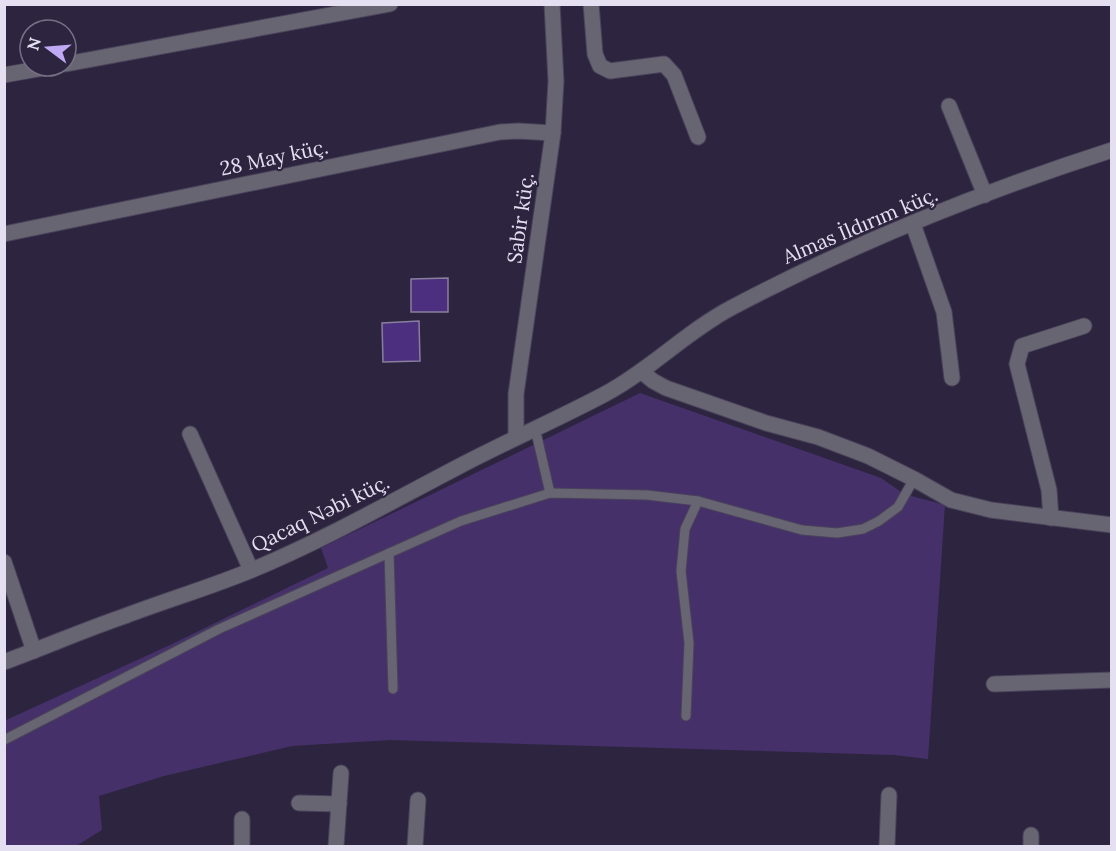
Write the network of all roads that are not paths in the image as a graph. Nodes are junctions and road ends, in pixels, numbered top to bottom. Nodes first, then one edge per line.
1 (390, 4) edge
2 (552, 4) edge
3 (591, 4) edge
4 (78, 62) edge
5 (949, 106) dead end
6 (553, 133) junction
7 (698, 137) dead end
8 (1112, 150) edge
9 (985, 195) junction
10 (914, 224) junction
11 (4, 234) edge
12 (1084, 326) dead end
13 (641, 371) junction
14 (952, 378) dead end
15 (535, 428) junction
16 (190, 434) dead end
17 (516, 437) junction
18 (914, 478) junction
19 (550, 493) junction
20 (698, 501) junction
21 (1051, 518) junction
22 (1112, 525) edge
23 (389, 553) junction
24 (4, 562) edge
25 (251, 570) junction
26 (34, 651) junction
27 (4, 662) edge
28 (1112, 680) edge
29 (994, 684) dead end
30 (393, 689) dead end
31 (686, 716) dead end
32 (4, 740) edge
33 (341, 773) dead end
34 (889, 795) dead end
35 (418, 800) dead end
36 (299, 803) dead end
37 (339, 804) junction
38 (242, 819) dead end
39 (242, 846) edge
40 (336, 846) edge
41 (415, 846) edge
42 (887, 846) edge

1 - 4 street
2 - 6 street, Sabir küç.
3 - 7 street
5 - 9 street
6 - 11 street, 28 May küç.
6 - 17 street, Sabir küç.
8 - 9 street, Almas İldırım küç.
9 - 10 street, Almas İldırım küç.
10 - 13 street, Almas İldırım küç.
10 - 14 street
12 - 21 street
13 - 15 street, Qacaq Nəbi küç.
13 - 18 street
15 - 17 street, Qacaq Nəbi küç.
15 - 19 lane
16 - 25 street
17 - 25 street, Qacaq Nəbi küç.
18 - 20 lane
18 - 21 street
19 - 20 lane
19 - 23 lane
20 - 31 lane
21 - 22 street
23 - 30 lane
23 - 32 lane
24 - 26 street
25 - 26 street, Qacaq Nəbi küç.
26 - 27 street, Qacaq Nəbi küç.
28 - 29 street
33 - 37 street
34 - 42 street
35 - 41 street
36 - 37 street
37 - 40 street
38 - 39 street

